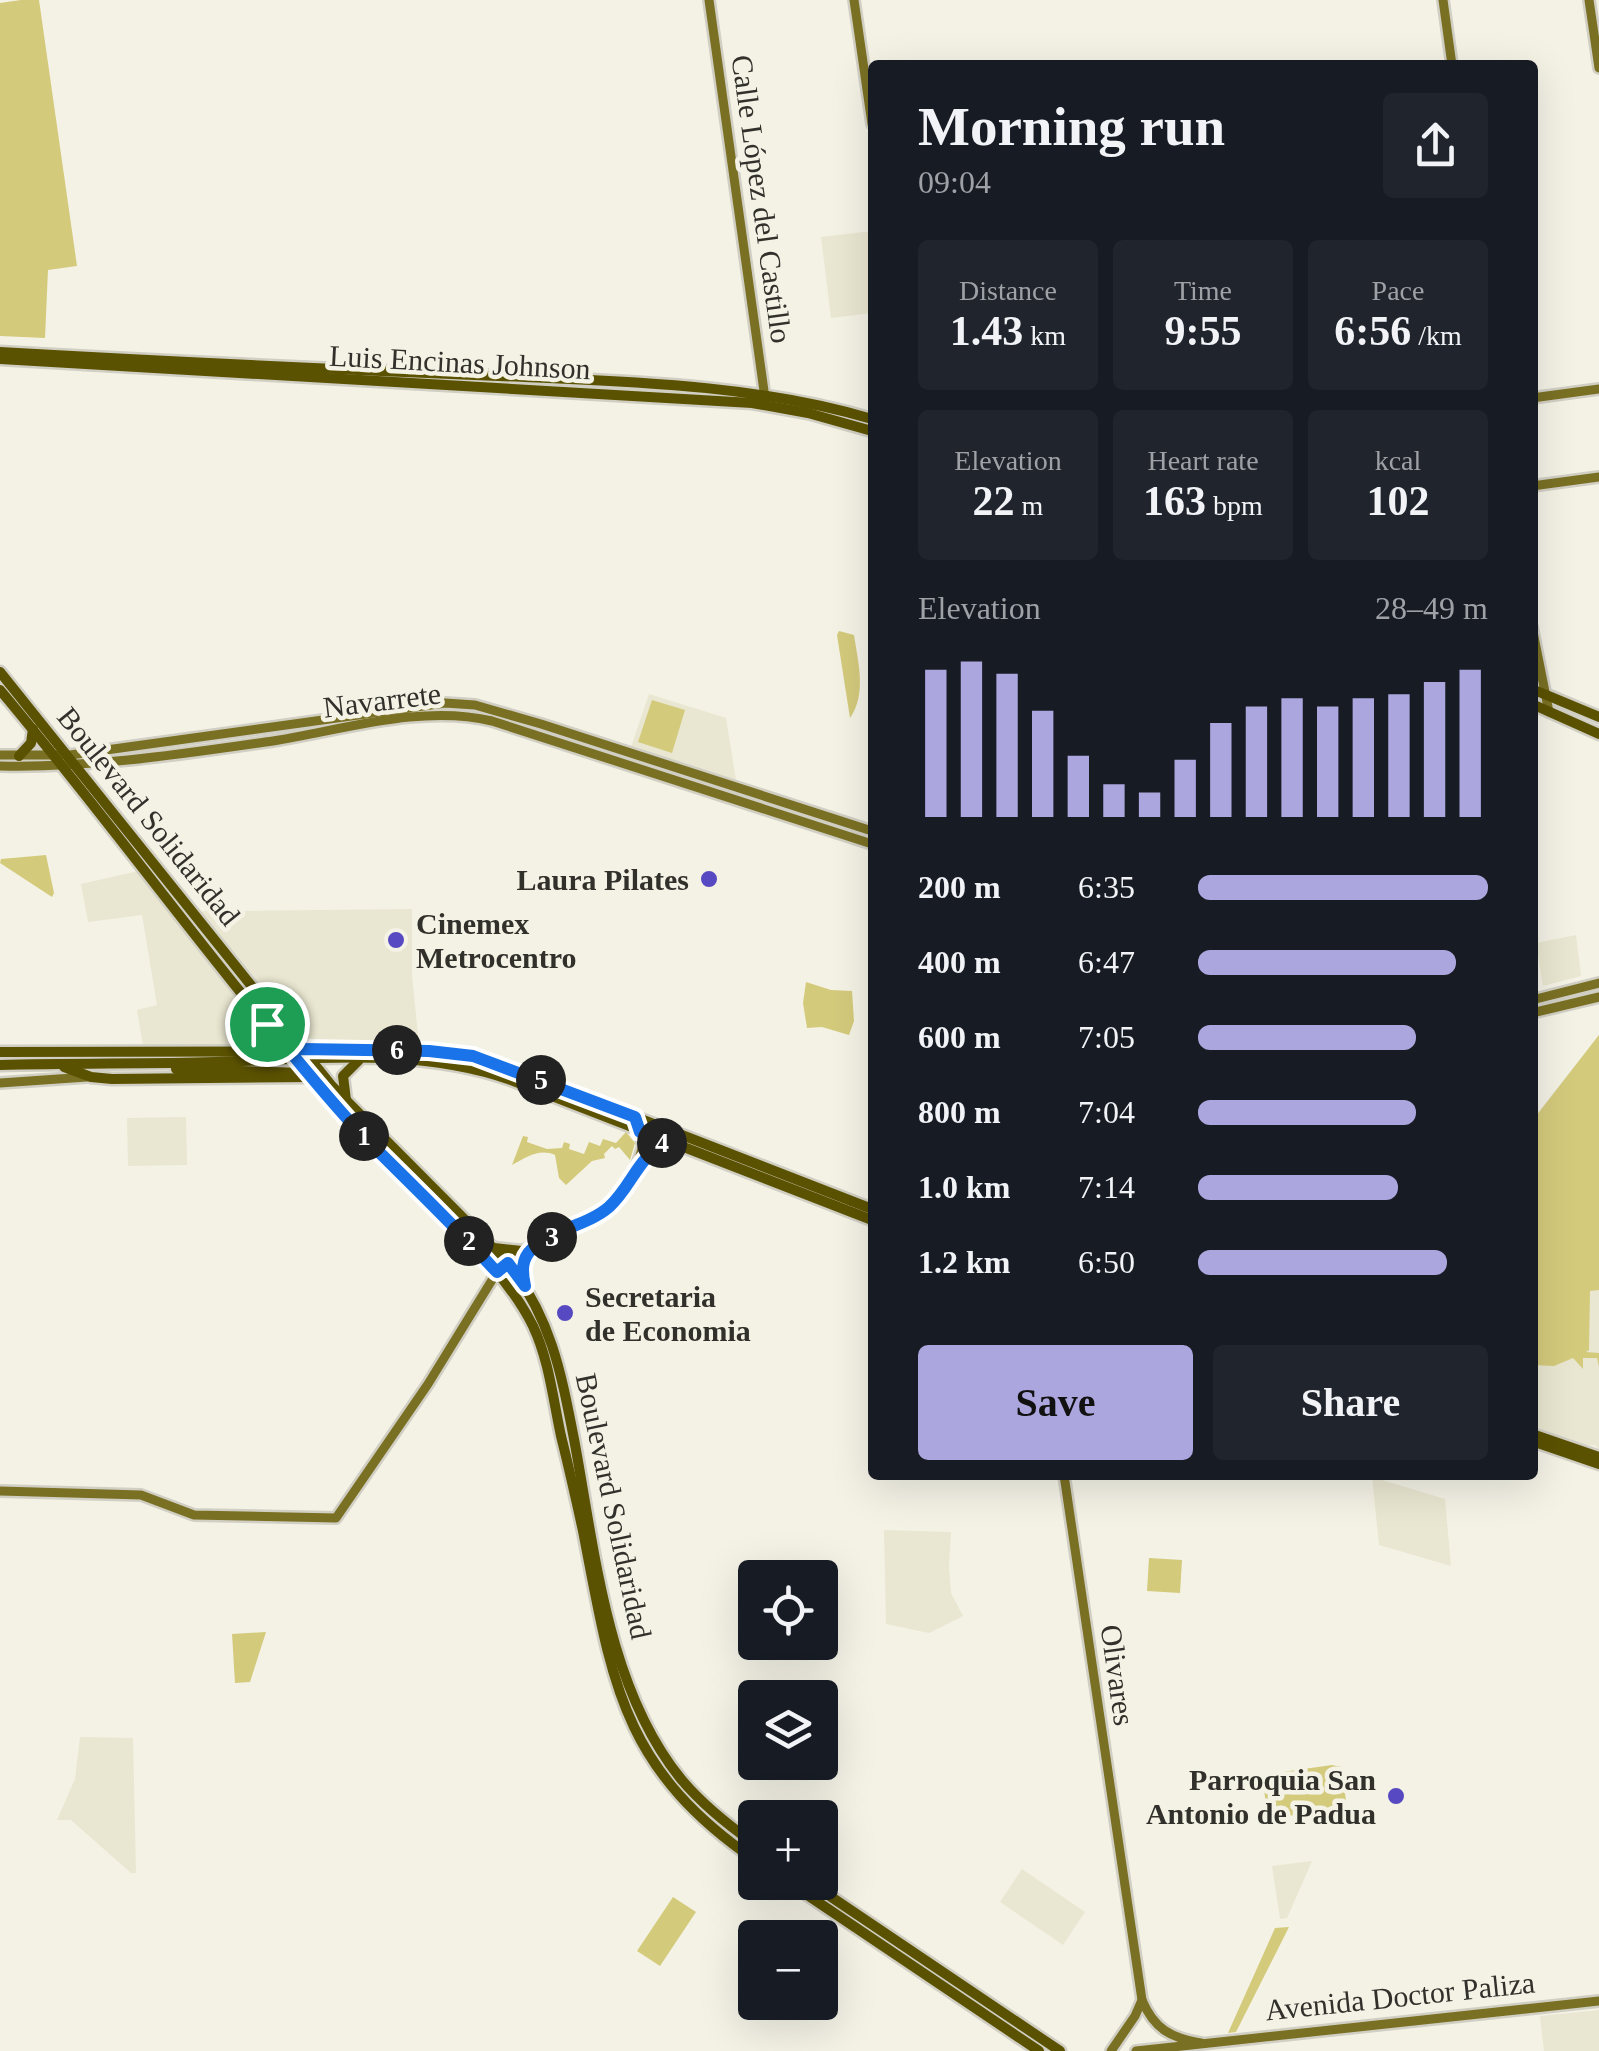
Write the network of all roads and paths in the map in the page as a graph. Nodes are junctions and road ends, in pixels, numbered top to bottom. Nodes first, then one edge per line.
1 (708, 0) edge
2 (854, 0) edge
3 (1442, 0) edge
4 (1589, 0) edge
5 (1451, 60) edge
6 (1599, 68) edge
7 (868, 96) edge
8 (0, 355) edge
9 (169, 359) junction
10 (98, 362) junction
11 (525, 377) junction
12 (1599, 389) edge
13 (507, 390) junction
14 (1538, 397) edge
15 (765, 399) junction
16 (809, 408) junction
17 (868, 418) edge
18 (868, 429) edge
19 (1599, 477) edge
20 (1538, 485) edge
21 (0, 673) edge
22 (0, 690) edge
23 (1538, 691) edge
24 (1538, 707) edge
25 (1549, 712) junction
26 (355, 714) junction
27 (1599, 717) edge
28 (33, 729) junction
29 (328, 730) junction
30 (1599, 734) edge
31 (146, 744) junction
32 (0, 755) edge
33 (70, 755) junction
34 (19, 756) junction
35 (54, 756) junction
36 (149, 758) junction
37 (0, 766) edge
38 (78, 766) junction
39 (64, 768) junction
40 (868, 831) edge
41 (868, 843) edge
42 (1599, 983) edge
43 (1599, 997) edge
44 (1538, 998) edge
45 (1538, 1012) edge
46 (267, 1024) junction
47 (289, 1032) junction
48 (288, 1049) junction
49 (258, 1050) junction
50 (334, 1050) junction
51 (0, 1052) edge
52 (300, 1054) junction
53 (311, 1059) junction
54 (360, 1059) junction
55 (54, 1064) junction
56 (141, 1064) junction
57 (0, 1065) edge
58 (92, 1077) junction
59 (312, 1077) junction
60 (0, 1083) edge
61 (346, 1101) junction
62 (635, 1117) junction
63 (640, 1132) junction
64 (666, 1142) junction
65 (636, 1168) junction
66 (868, 1207) edge
67 (868, 1218) edge
68 (493, 1248) junction
69 (528, 1250) junction
70 (508, 1263) junction
71 (497, 1272) junction
72 (525, 1286) junction
73 (1538, 1440) edge
74 (1599, 1461) edge
75 (1065, 1480) edge
76 (0, 1491) edge
77 (738, 1831) edge
78 (738, 1847) edge
79 (814, 1900) edge
80 (837, 1901) joint
81 (827, 1909) junction
82 (1142, 2000) junction
83 (1599, 2001) edge
84 (1156, 2025) junction
85 (1128, 2026) junction
86 (1203, 2042) junction
87 (1142, 2050) edge
88 (1039, 2051) edge
89 (1060, 2051) edge
90 (1111, 2051) edge

1 - 15 main road, Calle López del Castillo
2 - 7 main road
3 - 5 main road
4 - 6 main road
8 - 9 main road
8 - 10 main road
8 - 10 main road, Luis Encinas Johnson
9 - 10 main road, Luis Encinas Johnson
9 - 11 main road, Luis Encinas Johnson
10 - 13 main road, Luis Encinas Johnson
11 - 13 main road
11 - 15 main road, Luis Encinas Johnson
12 - 14 main road
13 - 15 main road, Luis Encinas Johnson
15 - 16 main road, Luis Encinas Johnson
16 - 17 main road, Luis Encinas Johnson
16 - 18 main road, Luis Encinas Johnson
19 - 20 main road
21 - 33 main road, Boulevard Solidaridad
22 - 28 main road, Boulevard Solidaridad
23 - 25 main road
23 - 27 main road
24 - 25 main road
25 - 30 main road
26 - 29 main road
26 - 31 main road, Navarrete
26 - 40 main road, Navarrete
28 - 34 main road
28 - 35 main road, Boulevard Solidaridad
29 - 36 main road, Navarrete
29 - 41 main road, Navarrete
31 - 33 main road, Navarrete
31 - 36 main road
32 - 34 main road, Navarrete
33 - 35 main road, Navarrete
33 - 38 main road, Boulevard Solidaridad
34 - 35 main road, Navarrete
35 - 39 main road, Boulevard Solidaridad
36 - 38 main road, Navarrete
37 - 39 main road, Navarrete
38 - 39 main road, Navarrete
38 - 47 main road, Boulevard Solidaridad
39 - 46 main road, Boulevard Solidaridad
42 - 44 main road
43 - 45 main road
46 - 48 main road, Boulevard Solidaridad
46 - 49 main road
47 - 50 main road
47 - 52 main road, Boulevard Solidaridad
48 - 49 main road
48 - 52 main road, Boulevard Solidaridad
49 - 51 main road
50 - 52 main road
50 - 62 main road
52 - 53 main road
52 - 56 main road
52 - 59 main road, Boulevard Solidaridad
53 - 54 main road
53 - 61 main road, Boulevard Solidaridad
54 - 61 main road
54 - 63 main road
55 - 56 main road
55 - 57 main road
55 - 58 main road
56 - 59 main road
58 - 59 main road
58 - 60 main road
59 - 71 main road, Boulevard Solidaridad
61 - 68 main road, Boulevard Solidaridad
62 - 63 main road
62 - 66 main road
63 - 64 main road
63 - 65 main road
64 - 65 main road
64 - 67 main road
65 - 69 main road
68 - 69 main road
68 - 70 main road, Boulevard Solidaridad
69 - 70 main road
69 - 72 main road
70 - 71 main road
70 - 72 main road, Boulevard Solidaridad
71 - 76 main road
71 - 78 main road, Boulevard Solidaridad
72 - 77 main road, Boulevard Solidaridad
73 - 74 main road
75 - 82 main road, Olivares
79 - 81 main road
80 - 81 main road
80 - 89 main road
81 - 88 main road
82 - 84 main road, Olivares
82 - 85 main road
83 - 86 main road, Avenida Doctor Paliza
84 - 85 main road
84 - 86 main road
84 - 87 main road
85 - 87 main road
85 - 90 main road
86 - 87 main road, Avenida Doctor Paliza

